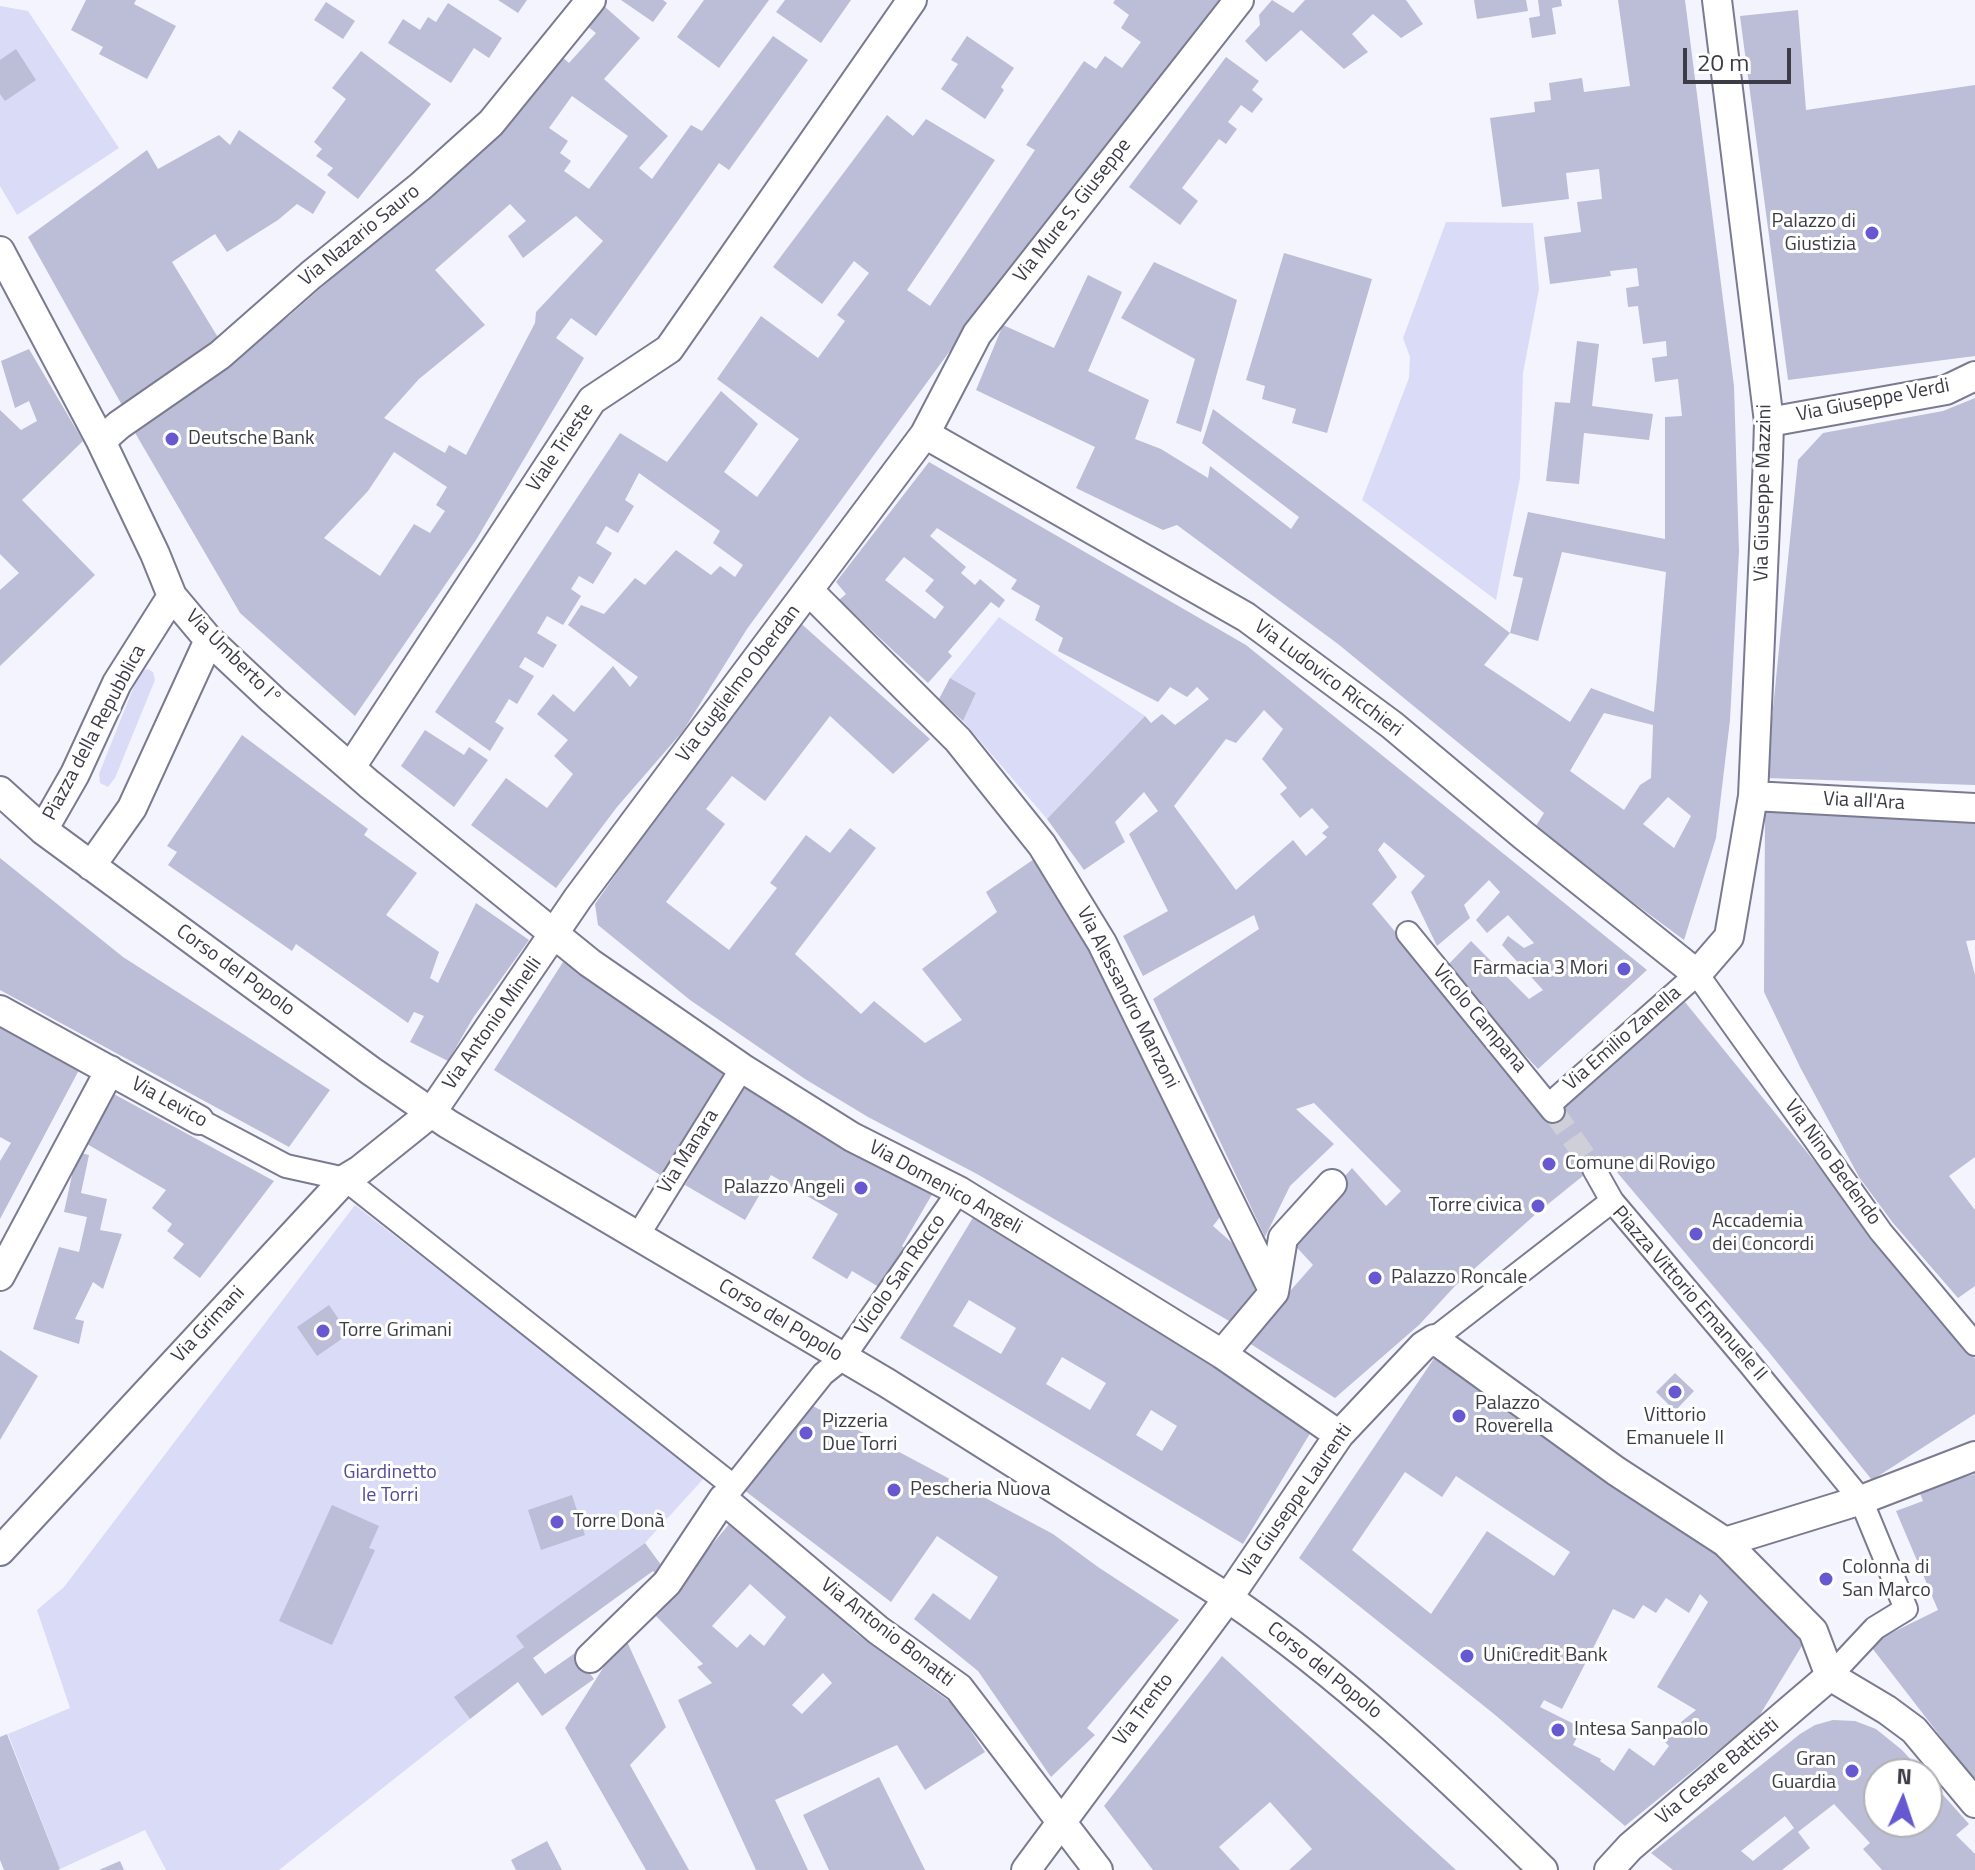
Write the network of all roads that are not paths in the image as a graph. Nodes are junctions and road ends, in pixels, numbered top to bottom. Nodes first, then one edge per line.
1 (591, 0) edge
2 (912, 0) edge
3 (1239, 0) edge
4 (1717, 0) edge
5 (0, 251) edge
6 (1975, 376) edge
7 (1769, 422) junction
8 (925, 434) junction
9 (101, 441) junction
10 (809, 591) junction
11 (172, 596) junction
12 (209, 640) junction
13 (351, 767) junction
14 (0, 791) edge
15 (1753, 796) junction
16 (1975, 808) edge
17 (43, 830) junction
18 (91, 866) junction
19 (1408, 933) dead end
20 (554, 936) junction
21 (1697, 974) junction
22 (0, 1010) edge
23 (742, 1068) junction
24 (110, 1070) junction
25 (1551, 1108) joint
26 (431, 1113) junction
27 (199, 1120) joint
28 (1594, 1169) tunnel mouth
29 (345, 1179) junction
30 (1332, 1184) dead end
31 (959, 1191) junction
32 (1612, 1201) junction
33 (637, 1237) junction
34 (0, 1276) edge
35 (1274, 1292) junction
36 (1434, 1339) junction
37 (1975, 1344) edge
38 (1222, 1354) junction
39 (843, 1358) junction
40 (1339, 1435) junction
41 (1975, 1456) edge
42 (728, 1493) junction
43 (1861, 1500) junction
44 (1725, 1542) junction
45 (0, 1551) edge
46 (1228, 1598) junction
47 (590, 1658) dead end
48 (1830, 1676) junction
49 (1975, 1803) edge
50 (1060, 1823) junction
51 (1026, 1870) edge
52 (1098, 1870) edge
53 (1543, 1870) edge
54 (1609, 1870) edge

1 - 9 street, Via Nazario Sauro
2 - 13 street, Viale Trieste
3 - 8 street, Via Mure S. Giuseppe
4 - 7 street, Via Giuseppe Mazzini
5 - 9 street, Via Umberto I°
6 - 7 street, Via Giuseppe Verdi
7 - 15 street, Via Giuseppe Mazzini
8 - 10 street, Via Guglielmo Oberdan
8 - 21 street, Via Ludovico Ricchieri
9 - 11 street, Via Umberto I°
10 - 20 street, Via Guglielmo Oberdan
10 - 35 street, Via Alessandro Manzoni
11 - 12 street, Via Umberto I°
11 - 17 street, Piazza della Repubblica
12 - 13 street, Via Umberto I°
12 - 18 street
13 - 20 street, Via Umberto I°
14 - 17 street, Corso del Popolo
15 - 16 street, Via all'Ara
15 - 21 street, Via Giuseppe Mazzini
17 - 18 street, Corso del Popolo
18 - 26 street, Corso del Popolo
19 - 25 street, Vicolo Campana
20 - 23 street, Via Domenico Angeli
20 - 26 street, Via Antonio Minelli
21 - 25 street, Via Emilio Zanella
21 - 37 street, Via Nino Bedendo
22 - 24 street, Via Levico
23 - 31 street, Via Domenico Angeli
23 - 33 street, Via Manara
24 - 27 street, Via Levico
24 - 34 street
26 - 29 street, Via Grimani
26 - 33 street, Corso del Popolo
27 - 29 street, Via Levico
28 - 32 street
29 - 42 street
29 - 45 street, Via Grimani
30 - 35 street
31 - 38 street, Via Domenico Angeli
31 - 39 street, Vicolo San Rocco
32 - 36 street, Piazza Vittorio Emanuele II
32 - 43 street, Piazza Vittorio Emanuele II
33 - 39 street, Corso del Popolo
35 - 38 street
36 - 40 street, Via Giuseppe Laurenti
36 - 44 street
38 - 40 street, Via Domenico Angeli
39 - 42 street, Vicolo San Rocco
39 - 46 street, Corso del Popolo
40 - 46 street, Via Giuseppe Laurenti
41 - 43 street
42 - 47 street
42 - 50 street, Via Antonio Bonatti
43 - 44 street
43 - 48 street, Piazza Vittorio Emanuele II
44 - 48 street
46 - 50 street, Via Trento
46 - 53 street, Corso del Popolo
48 - 49 street
48 - 54 street, Via Cesare Battisti
50 - 51 street, Via Trento
50 - 52 street, Via Antonio Bonatti

